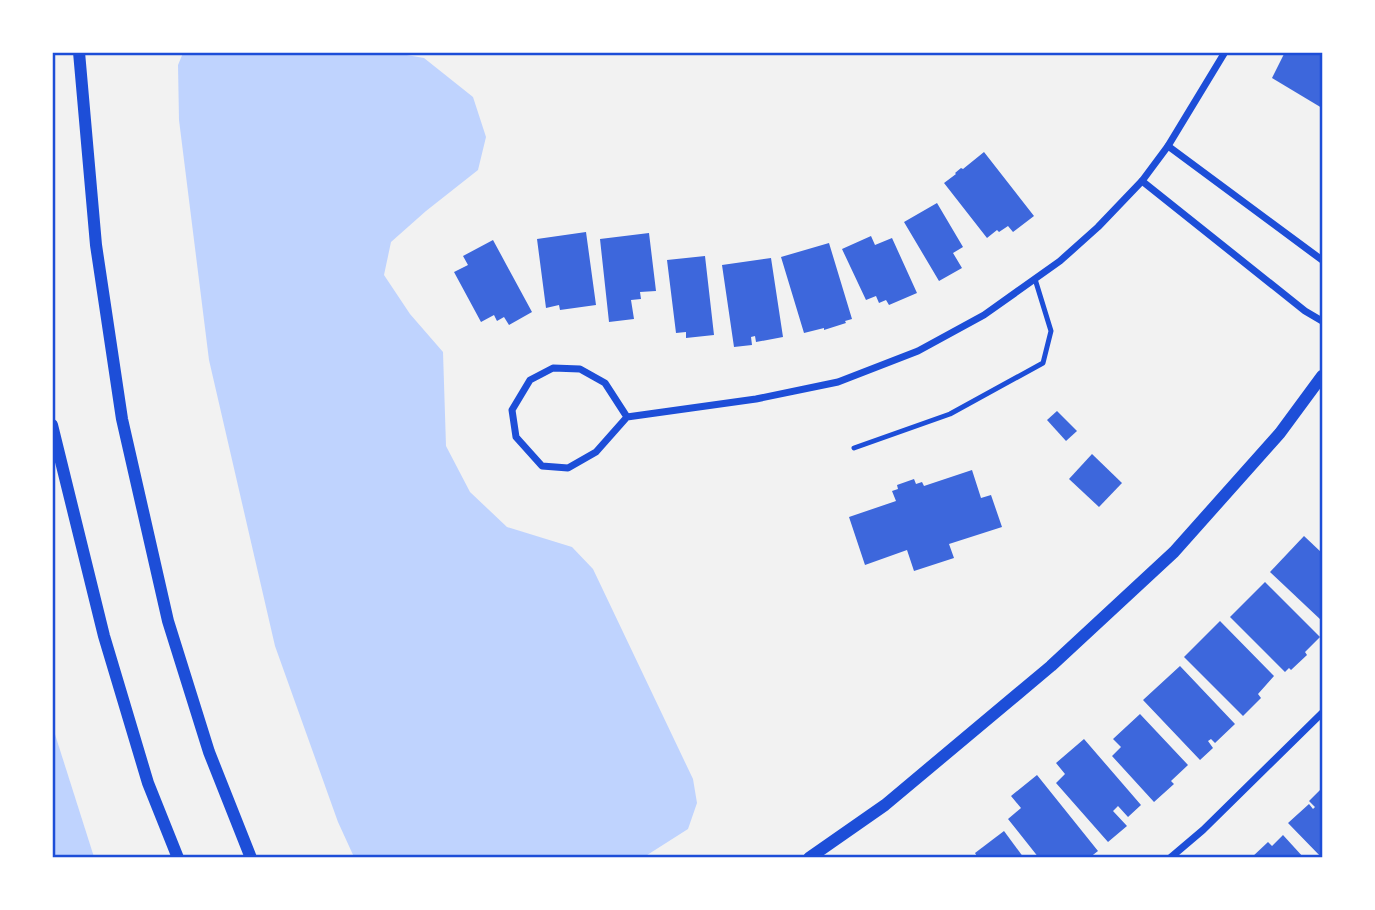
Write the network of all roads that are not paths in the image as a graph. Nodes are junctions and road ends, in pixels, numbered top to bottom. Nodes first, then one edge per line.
1 (79, 52) edge
2 (1225, 52) edge
3 (1168, 146) junction
4 (1142, 181) junction
5 (1322, 260) edge
6 (1035, 279) junction
7 (1322, 321) edge
8 (1322, 376) edge
9 (627, 417) junction
10 (52, 425) edge
11 (854, 448) dead end
12 (1322, 713) edge
13 (178, 858) edge
14 (251, 858) edge
15 (809, 858) edge
16 (1170, 858) edge

1 - 14 street
2 - 3 street
3 - 4 street
3 - 5 street
4 - 6 street
4 - 7 street
6 - 9 street
6 - 11 lane
8 - 15 street
9 - 9 street
10 - 13 street
12 - 16 street

